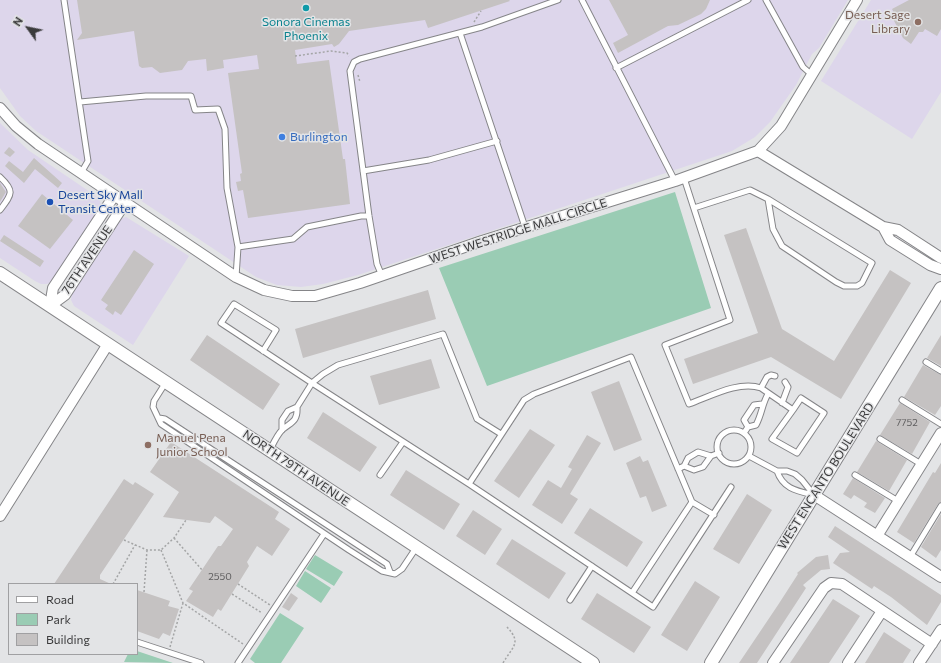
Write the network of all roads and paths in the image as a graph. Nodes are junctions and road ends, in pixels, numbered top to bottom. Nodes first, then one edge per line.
1 (64, 0) edge
2 (558, 0) edge
3 (582, 0) edge
4 (748, 0) edge
5 (766, 0) edge
6 (857, 0) edge
7 (482, 11) dead end
8 (473, 23) dead end
9 (460, 33) junction
10 (347, 53) dead end
11 (296, 56) dead end
12 (616, 68) junction
13 (812, 75) junction
14 (80, 102) junction
15 (0, 108) edge
16 (497, 141) junction
17 (758, 151) junction
18 (363, 172) junction
19 (81, 174) junction
20 (0, 177) edge
21 (680, 179) junction
22 (768, 199) junction
23 (120, 200) junction
24 (694, 208) junction
25 (0, 210) edge
26 (369, 216) junction
27 (525, 227) junction
28 (883, 227) junction
29 (238, 247) junction
30 (941, 258) edge
31 (941, 269) edge
32 (0, 273) edge
33 (382, 276) junction
34 (236, 277) junction
35 (941, 288) edge
36 (50, 306) junction
37 (108, 344) junction
38 (263, 351) junction
39 (926, 362) dead end
40 (941, 371) edge
41 (775, 376) dead end
42 (166, 382) junction
43 (785, 382) dead end
44 (312, 383) junction
45 (761, 388) junction
46 (768, 394) junction
47 (902, 400) dead end
48 (782, 403) junction
49 (762, 404) junction
50 (296, 407) junction
51 (793, 410) junction
52 (159, 418) junction
53 (941, 424) edge
54 (748, 427) junction
55 (282, 430) junction
56 (744, 433) junction
57 (941, 433) edge
58 (501, 434) junction
59 (880, 439) dead end
60 (403, 442) junction
61 (269, 450) junction
62 (719, 453) junction
63 (711, 456) junction
64 (749, 456) junction
65 (921, 464) junction
66 (684, 466) junction
67 (678, 469) junction
68 (777, 472) junction
69 (380, 475) dead end
70 (855, 475) dead end
71 (469, 484) junction
72 (731, 487) dead end
73 (814, 495) junction
74 (898, 501) junction
75 (692, 502) junction
76 (941, 506) edge
77 (714, 515) junction
78 (0, 516) edge
79 (186, 520) dead end
80 (324, 534) junction
81 (877, 536) junction
82 (174, 538) junction
83 (124, 540) dead end
84 (135, 545) junction
85 (416, 548) junction
86 (147, 550) junction
87 (160, 550) junction
88 (910, 557) junction
89 (592, 566) junction
90 (202, 570) dead end
91 (390, 572) junction
92 (941, 577) edge
93 (114, 583) edge
94 (238, 584) dead end
95 (144, 592) dead end
96 (632, 593) junction
97 (232, 594) dead end
98 (570, 600) dead end
99 (183, 603) junction
100 (275, 608) junction
101 (882, 611) junction
102 (269, 617) junction
103 (507, 627) dead end
104 (941, 630) edge
105 (138, 642) edge
106 (932, 644) junction
107 (248, 648) junction
108 (169, 652) junction
109 (201, 663) edge
110 (238, 663) edge
111 (503, 663) edge
112 (593, 663) edge
113 (711, 663) edge
114 (773, 663) edge
115 (848, 663) edge
116 (919, 663) edge

1 - 14 lane
2 - 9 lane
3 - 12 lane
4 - 12 lane
5 - 13 lane
6 - 13 street, WEST WESTRIDGE MALL CIRCLE
7 - 8 path
9 - 16 lane
9 - 18 lane
10 - 11 path
12 - 21 lane
13 - 17 street, WEST WESTRIDGE MALL CIRCLE
14 - 19 lane
14 - 29 lane
15 - 19 street, WEST WESTRIDGE MALL CIRCLE
16 - 18 lane
16 - 27 lane
17 - 21 street, WEST WESTRIDGE MALL CIRCLE
17 - 28 street
18 - 26 lane
19 - 23 street, WEST WESTRIDGE MALL CIRCLE
20 - 25 lane
21 - 24 lane
21 - 27 street, WEST WESTRIDGE MALL CIRCLE
22 - 22 lane
22 - 24 lane
23 - 34 street, WEST WESTRIDGE MALL CIRCLE
23 - 36 street, 76TH AVENUE
24 - 45 lane
26 - 29 lane
26 - 33 lane
27 - 33 street, WEST WESTRIDGE MALL CIRCLE
28 - 30 street
28 - 31 street
29 - 34 lane
32 - 36 street, NORTH 79TH AVENUE
33 - 34 street, WEST WESTRIDGE MALL CIRCLE
35 - 73 street, WEST ENCANTO BOULEVARD
36 - 37 street, NORTH 79TH AVENUE
37 - 42 street, NORTH 79TH AVENUE
37 - 78 street
38 - 38 lane
38 - 44 lane
39 - 40 lane
41 - 45 lane
42 - 52 lane
42 - 61 street, NORTH 79TH AVENUE
43 - 48 lane
44 - 50 lane
44 - 58 lane
44 - 60 lane
45 - 46 lane
46 - 48 lane
46 - 49 lane
47 - 53 lane
48 - 51 lane
49 - 54 lane
49 - 54 lane
50 - 55 lane
50 - 55 lane
51 - 51 lane
52 - 80 lane
52 - 91 lane
54 - 56 lane
55 - 61 lane
56 - 62 lane
56 - 64 lane
57 - 65 street
58 - 67 lane
58 - 71 lane
59 - 65 lane
60 - 69 lane
60 - 71 lane
61 - 85 street, NORTH 79TH AVENUE
62 - 63 lane
62 - 64 lane
63 - 66 lane
63 - 66 lane
64 - 68 lane
65 - 74 street
66 - 67 lane
67 - 75 lane
68 - 73 lane
68 - 73 lane
70 - 74 lane
71 - 89 lane
72 - 77 lane
73 - 81 street
73 - 113 street, WEST ENCANTO BOULEVARD
74 - 81 street
75 - 77 lane
75 - 96 lane
76 - 88 lane
77 - 96 lane
79 - 82 path
80 - 91 lane
80 - 100 lane
81 - 88 street
82 - 87 path
82 - 90 path
83 - 84 path
84 - 86 path
84 - 93 path
85 - 91 lane
85 - 112 street, NORTH 79TH AVENUE
86 - 87 path
86 - 95 path
87 - 99 path
88 - 92 street
89 - 96 lane
89 - 98 lane
94 - 100 path
97 - 102 path
99 - 107 path
99 - 108 path
100 - 102 lane
101 - 106 street
101 - 114 street
101 - 115 street
102 - 107 lane
103 - 111 path
104 - 106 street
105 - 108 lane
106 - 116 street
107 - 110 lane
108 - 109 lane

